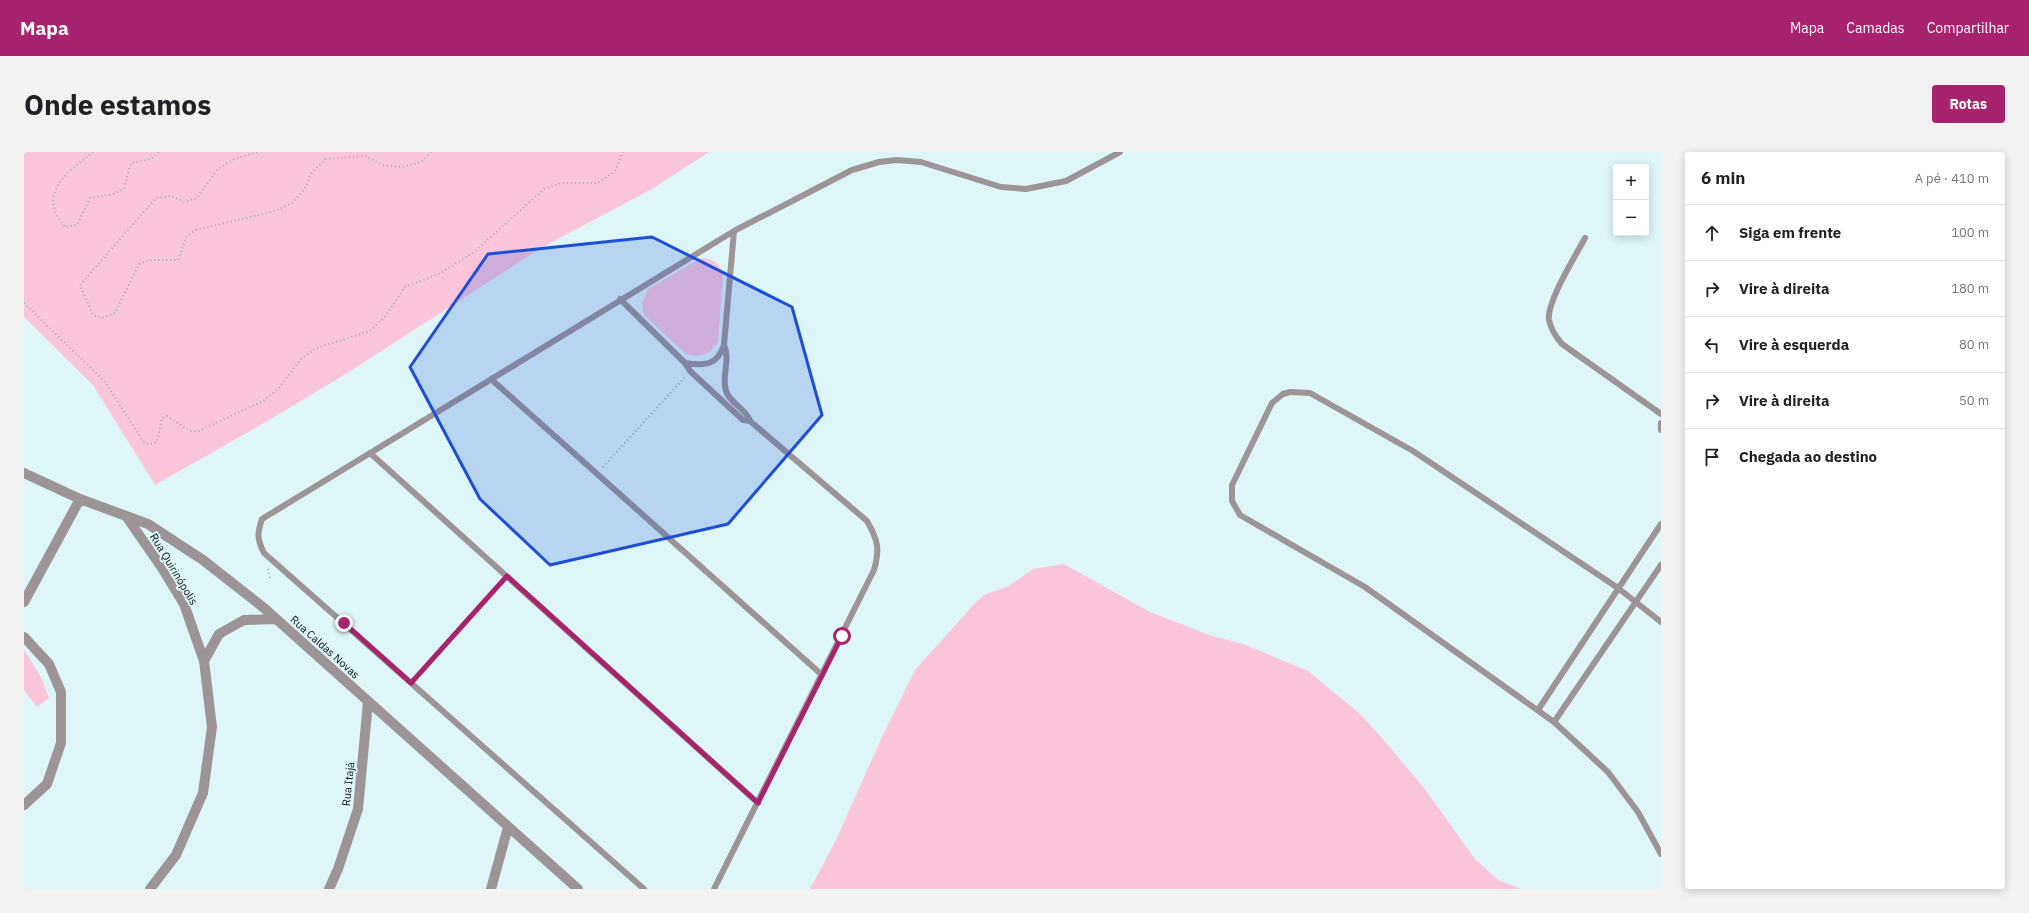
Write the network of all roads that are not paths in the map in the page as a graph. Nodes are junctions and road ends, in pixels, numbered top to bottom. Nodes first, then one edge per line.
1 (1120, 152) edge
2 (734, 232) junction
3 (1585, 238) dead end
4 (620, 299) junction
5 (724, 345) junction
6 (685, 363) junction
7 (491, 379) junction
8 (1661, 414) edge
9 (750, 421) junction
10 (1661, 423) edge
11 (1661, 430) edge
12 (370, 453) junction
13 (24, 473) edge
14 (80, 499) junction
15 (126, 515) junction
16 (1661, 524) edge
17 (1661, 565) edge
18 (1618, 588) junction
19 (24, 602) edge
20 (1636, 602) junction
21 (276, 619) junction
22 (1661, 622) edge
23 (24, 638) edge
24 (204, 661) junction
25 (822, 675) junction
26 (368, 702) junction
27 (1538, 710) junction
28 (1554, 722) junction
29 (758, 803) junction
30 (24, 805) edge
31 (508, 827) junction
32 (1661, 854) edge
33 (150, 889) edge
34 (329, 889) edge
35 (491, 889) edge
36 (578, 889) edge
37 (644, 889) edge
38 (714, 889) edge

1 - 2 lane
2 - 4 lane
2 - 5 lane
3 - 8 lane
4 - 6 lane
4 - 7 lane
5 - 6 lane
5 - 9 lane
6 - 9 lane
7 - 12 lane
7 - 25 lane
9 - 25 lane
10 - 11 lane
12 - 29 lane
12 - 37 lane
13 - 14 street, Rua Caldas Novas
14 - 15 street, Rua Caldas Novas
14 - 19 street
15 - 21 street, Rua Caldas Novas
15 - 24 street, Rua Quirinópolis
16 - 18 lane
17 - 20 lane
18 - 20 lane
18 - 27 lane
18 - 27 lane
20 - 22 lane
20 - 28 lane
21 - 24 street
21 - 26 street, Rua Caldas Novas
23 - 30 street
24 - 33 street, Rua Quirinópolis
25 - 29 lane
26 - 31 street, Rua Caldas Novas
26 - 34 street, Rua Itajá
27 - 28 lane
28 - 32 lane
29 - 38 lane
31 - 35 street
31 - 36 street, Rua Caldas Novas

